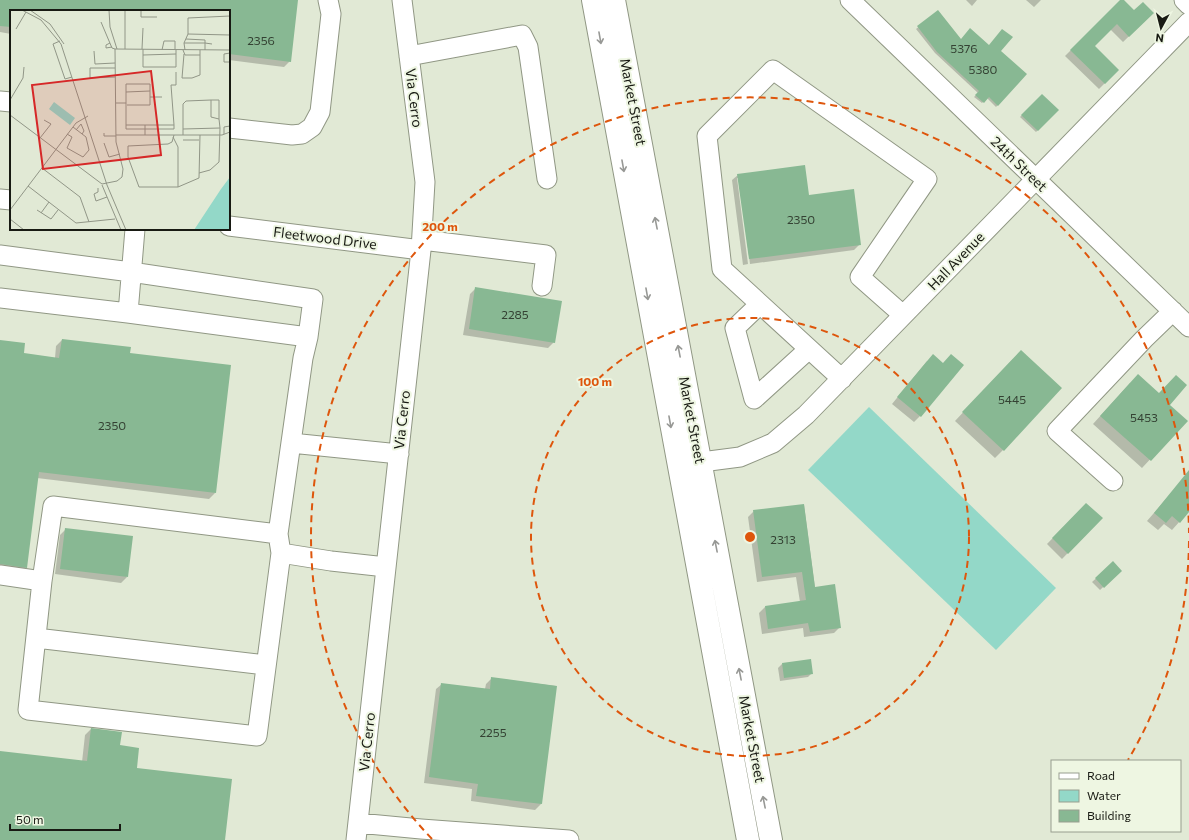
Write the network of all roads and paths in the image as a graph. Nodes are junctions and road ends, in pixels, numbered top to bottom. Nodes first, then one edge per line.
1 (328, 0) edge
2 (402, 0) edge
3 (593, 0) edge
4 (614, 0) edge
5 (850, 0) edge
6 (1184, 0) edge
7 (1189, 5) edge
8 (1189, 22) edge
9 (409, 56) junction
10 (0, 101) edge
11 (10, 102) edge
12 (230, 128) edge
13 (547, 179) dead end
14 (1035, 179) junction
15 (0, 199) edge
16 (10, 200) edge
17 (230, 226) edge
18 (135, 230) edge
19 (421, 245) junction
20 (0, 255) edge
21 (131, 272) junction
22 (542, 286) dead end
23 (0, 298) edge
24 (760, 304) junction
25 (1173, 311) junction
26 (128, 313) junction
27 (903, 315) junction
28 (1189, 327) edge
29 (308, 337) junction
30 (809, 349) junction
31 (842, 379) junction
32 (291, 443) junction
33 (398, 454) junction
34 (700, 462) junction
35 (678, 466) junction
36 (1114, 481) dead end
37 (278, 534) junction
38 (281, 553) junction
39 (386, 567) junction
40 (0, 575) edge
41 (42, 581) junction
42 (36, 638) junction
43 (266, 665) junction
44 (357, 832) edge
45 (569, 840) edge
46 (748, 840) edge
47 (771, 840) edge

1 - 12 street
2 - 9 street, Via Cerro
3 -> 35 main road, Market Street
34 -> 4 main road, Market Street
5 - 14 street, 24th Street
6 - 7 street
8 - 14 street, Hall Avenue
9 - 13 street
9 - 19 street, Via Cerro
10 - 11 street
14 - 25 street, 24th Street
14 - 27 street, Hall Avenue
15 - 16 street
17 - 19 street, Fleetwood Drive
18 - 21 street
19 - 22 street, Fleetwood Drive
19 - 33 street, Via Cerro
20 - 21 street
21 - 26 street
21 - 29 street
23 - 26 street
24 - 27 street
24 - 30 street
24 - 30 street
25 - 28 street, 24th Street
25 - 36 street
26 - 29 street
27 - 31 street, Hall Avenue
29 - 32 street
30 - 31 street
31 - 34 street, Hall Avenue
32 - 33 street
32 - 37 street
33 - 39 street, Via Cerro
34 - 35 street, Hall Avenue
47 -> 34 main road, Market Street
35 - 46 main road, Market Street
37 - 38 street
37 - 41 street
38 - 39 street
38 - 43 street
39 - 44 street, Via Cerro
40 - 41 street
41 - 42 street
42 - 43 street
42 - 43 street
44 - 45 street

